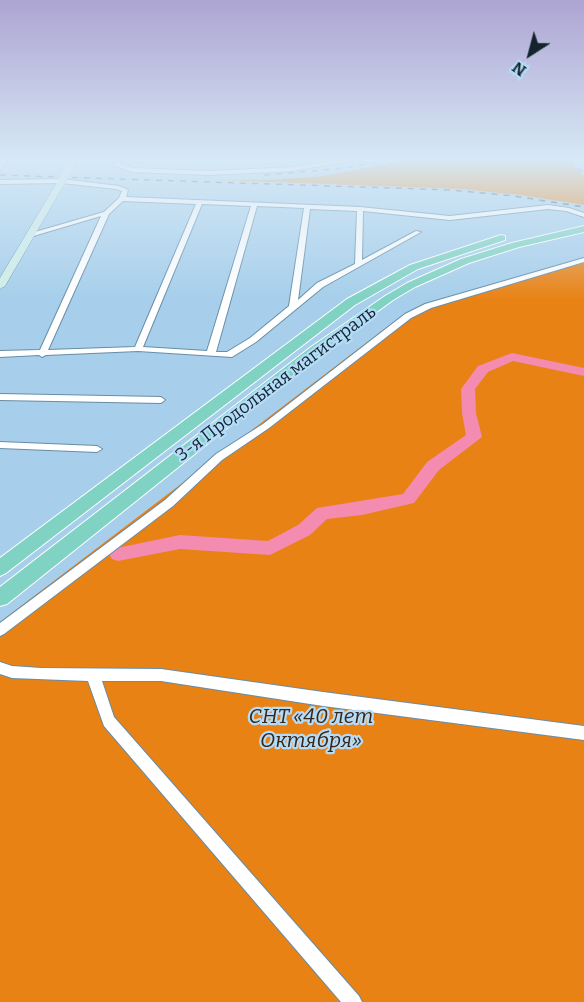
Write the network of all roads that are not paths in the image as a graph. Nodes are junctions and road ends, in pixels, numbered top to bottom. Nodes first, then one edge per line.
1 (254, 205) edge
2 (48, 206) edge
3 (114, 206) edge
4 (198, 206) edge
5 (294, 206) edge
6 (307, 206) junction
7 (360, 209) junction
8 (106, 213) junction
9 (584, 215) edge
10 (579, 225) edge
11 (418, 232) dead end
12 (30, 235) junction
13 (584, 260) edge
14 (358, 264) junction
15 (0, 286) edge
16 (292, 306) junction
17 (138, 349) junction
18 (211, 352) junction
19 (0, 354) edge
20 (42, 354) junction
21 (0, 397) edge
22 (161, 400) dead end
23 (0, 445) edge
24 (97, 449) dead end
25 (0, 568) edge
26 (0, 598) edge
27 (0, 630) edge
28 (0, 668) edge
29 (93, 675) junction
30 (584, 733) edge
31 (353, 1002) edge

1 - 18 street
2 - 12 main road
3 - 8 street
4 - 17 street
5 - 6 street
6 - 7 street
6 - 16 street
7 - 9 street
7 - 14 street
8 - 12 street
8 - 20 street
10 - 25 highway, 3-я Продольная магистраль
10 - 26 highway, 3-я Продольная магистраль
11 - 14 street
12 - 15 main road
13 - 27 street
14 - 16 street
16 - 18 street
17 - 18 street
17 - 20 street
19 - 20 street
21 - 22 street
23 - 24 street
28 - 29 street
29 - 30 street
29 - 31 street

